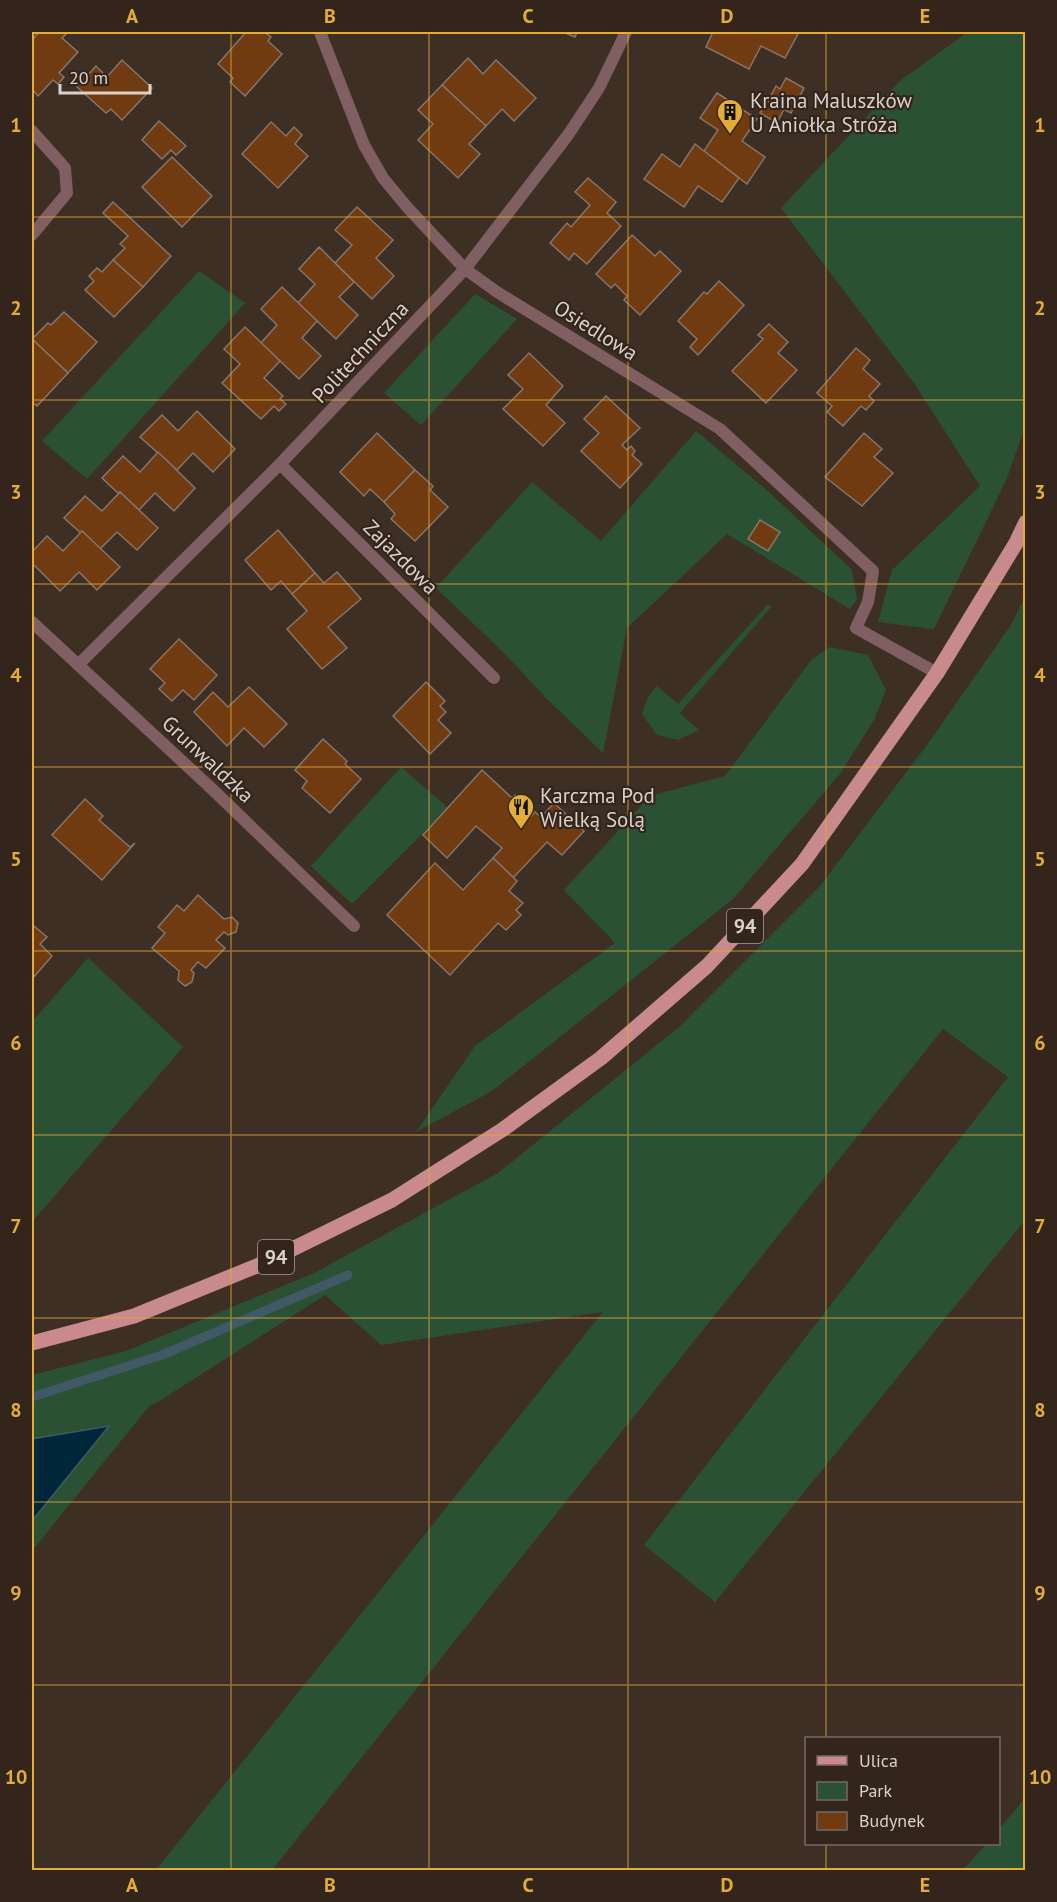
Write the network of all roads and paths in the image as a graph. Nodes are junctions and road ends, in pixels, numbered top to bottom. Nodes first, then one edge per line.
1 (320, 32) edge
2 (626, 32) edge
3 (32, 131) edge
4 (32, 235) edge
5 (465, 269) junction
6 (280, 464) junction
7 (1026, 522) edge
8 (32, 622) edge
9 (78, 665) junction
10 (937, 673) junction
11 (494, 678) dead end
12 (354, 927) dead end
13 (32, 1343) edge

1 - 5 street, Osiedlowa
2 - 5 street, Politechniczna
3 - 4 street
5 - 6 street, Politechniczna
5 - 10 street, Osiedlowa
6 - 9 street, Politechniczna
6 - 11 street, Zajazdowa
7 - 10 main road, 94
8 - 9 street, Grunwaldzka
9 - 12 street, Grunwaldzka
10 - 13 main road, 94

